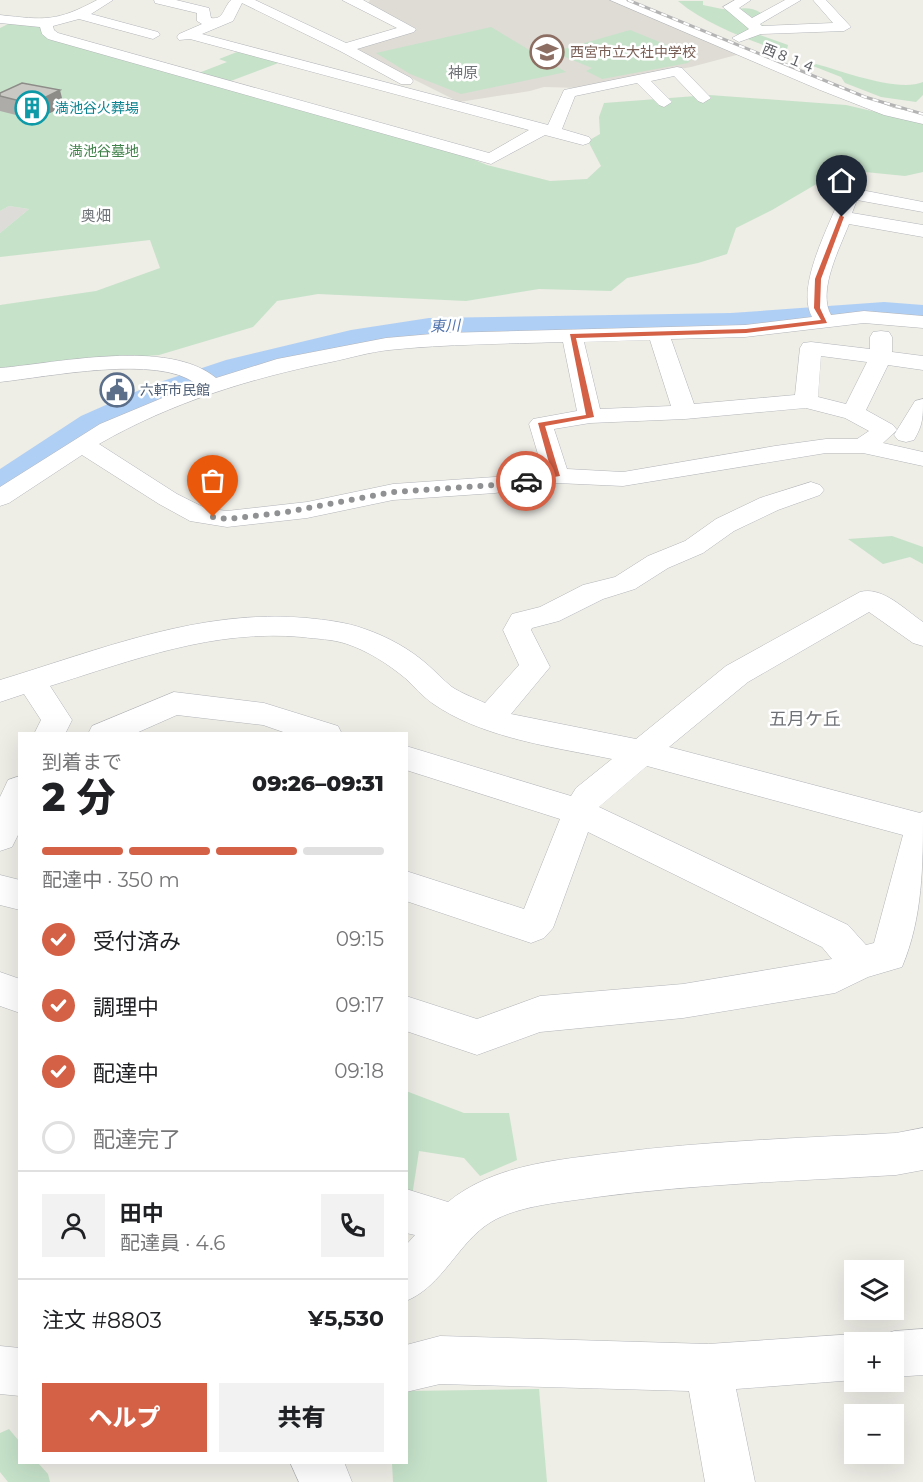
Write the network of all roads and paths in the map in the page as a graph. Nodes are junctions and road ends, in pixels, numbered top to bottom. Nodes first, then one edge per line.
1 (107, 0) edge
2 (160, 0) edge
3 (238, 0) edge
4 (245, 0) edge
5 (616, 0) edge
6 (745, 0) edge
7 (795, 0) edge
8 (356, 1) edge
9 (824, 5) edge
10 (670, 7) dead end
11 (0, 13) edge
12 (79, 15) junction
13 (292, 22) junction
14 (214, 23) junction
15 (46, 24) junction
16 (755, 27) junction
17 (264, 28) dead end
18 (791, 29) junction
19 (153, 35) dead end
20 (190, 35) junction
21 (246, 35) dead end
22 (739, 38) junction
23 (228, 45) junction
24 (345, 48) junction
25 (138, 61) junction
26 (290, 62) junction
27 (269, 70) dead end
28 (249, 77) dead end
29 (640, 78) junction
30 (228, 84) junction
31 (703, 98) dead end
32 (664, 102) dead end
33 (451, 106) junction
34 (922, 110) edge
35 (548, 130) junction
36 (404, 133) junction
37 (583, 140) dead end
38 (923, 207) edge
39 (842, 217) junction
40 (923, 231) edge
41 (882, 317) junction
42 (825, 322) junction
43 (923, 322) edge
44 (659, 334) junction
45 (572, 336) junction
46 (881, 357) junction
47 (923, 363) edge
48 (102, 365) junction
49 (0, 375) edge
50 (205, 380) junction
51 (0, 390) edge
52 (806, 401) junction
53 (923, 406) edge
54 (685, 412) junction
55 (853, 413) junction
56 (590, 417) junction
57 (905, 434) edge
58 (82, 444) junction
59 (863, 446) junction
60 (923, 459) edge
61 (557, 476) junction
62 (765, 479) junction
63 (811, 490) dead end
64 (0, 498) edge
65 (923, 636) edge
66 (31, 681) junction
67 (0, 691) edge
68 (489, 718) junction
69 (257, 724) edge
70 (50, 732) edge
71 (108, 732) edge
72 (313, 732) edge
73 (644, 753) junction
74 (408, 759) edge
75 (18, 794) edge
76 (579, 812) junction
77 (922, 826) edge
78 (0, 837) edge
79 (408, 887) edge
80 (0, 890) edge
81 (18, 894) edge
82 (859, 963) junction
83 (0, 989) edge
84 (18, 995) edge
85 (408, 1013) edge
86 (923, 1149) edge
87 (408, 1212) edge
88 (453, 1225) junction
89 (408, 1277) edge
90 (923, 1352) edge
91 (904, 1353) edge
92 (844, 1358) edge
93 (408, 1368) edge
94 (708, 1368) junction
95 (0, 1370) edge
96 (18, 1372) edge
97 (316, 1464) edge
98 (327, 1482) edge
99 (730, 1482) edge

1 - 12 street
2 - 14 street
3 - 14 street
4 - 13 street
5 - 34 street
6 - 16 street
7 - 16 street
8 - 24 street
9 - 18 street
9 - 18 street
10 - 22 street, 西８１４
11 - 15 street
12 - 15 street
12 - 19 street
13 - 17 street
13 - 24 street
14 - 20 street
15 - 25 street
16 - 18 street
16 - 22 street
20 - 23 street
20 - 25 street
21 - 23 street
22 - 34 street, 西８１４
23 - 26 street
24 - 33 street
25 - 30 street
26 - 27 street
26 - 33 street
28 - 30 street
29 - 31 street
29 - 32 street
29 - 35 street
30 - 36 street
33 - 35 street
33 - 36 street
35 - 36 street
35 - 37 street
38 - 39 street
39 - 40 street
39 - 42 street
41 - 42 street
41 - 43 street
41 - 46 street
42 - 44 street
44 - 45 street
44 - 54 street
45 - 50 street
45 - 56 street
46 - 47 street
46 - 52 street
46 - 55 street
48 - 49 street
48 - 50 street
48 - 51 street
50 - 58 street
52 - 54 street
52 - 55 street
53 - 57 street
54 - 56 street
55 - 57 street
56 - 61 street
57 - 59 street
58 - 61 street
58 - 64 street
59 - 60 street
59 - 62 street
61 - 62 street
62 - 63 street
62 - 68 street
65 - 73 street
66 - 67 street
66 - 68 street
66 - 70 street
68 - 73 street
69 - 71 street
69 - 72 street
73 - 76 street
73 - 77 street
74 - 76 street
75 - 78 street
76 - 79 street
76 - 82 street
77 - 82 street
80 - 81 street
82 - 85 street
83 - 84 street
86 - 88 street
87 - 88 street
88 - 89 street
90 - 91 street
92 - 94 street
93 - 94 street
94 - 99 street
95 - 96 street
97 - 98 street

